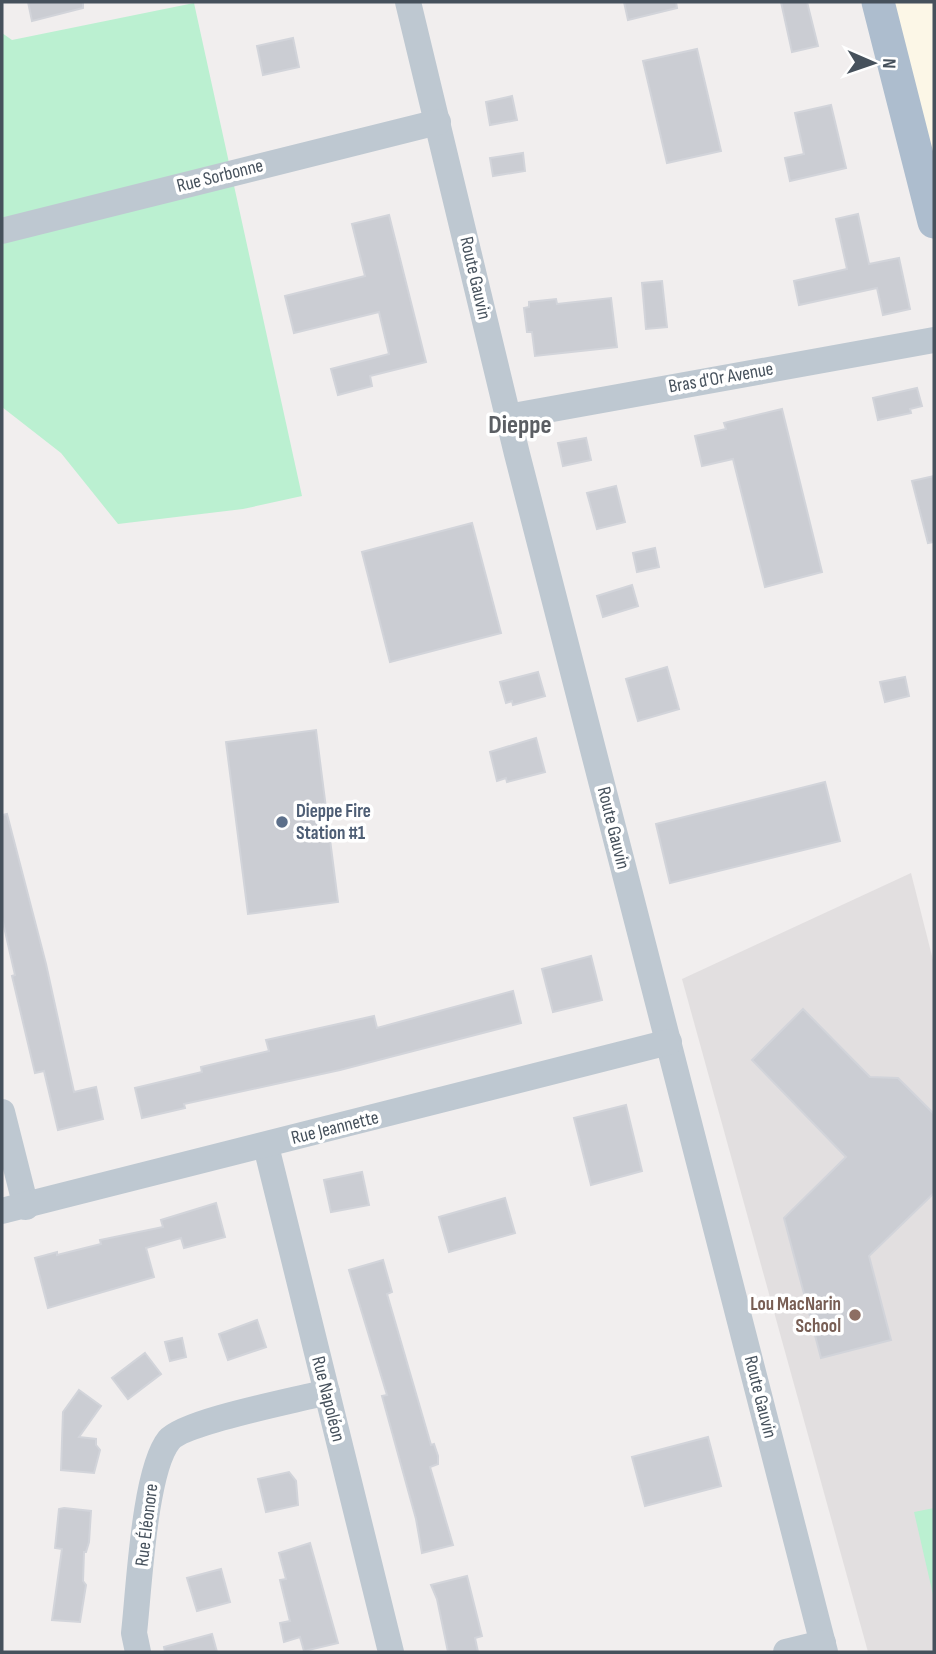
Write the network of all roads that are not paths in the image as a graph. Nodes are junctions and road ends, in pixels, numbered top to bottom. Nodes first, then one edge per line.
1 (408, 2) edge
2 (878, 2) edge
3 (438, 122) junction
4 (934, 222) edge
5 (2, 231) edge
6 (934, 340) edge
7 (508, 417) junction
8 (669, 1042) junction
9 (2, 1112) edge
10 (266, 1146) junction
11 (14, 1209) edge
12 (327, 1392) junction
13 (824, 1648) edge
14 (138, 1652) edge
15 (391, 1652) edge
16 (786, 1652) edge

1 - 3 street, Route Gauvin
2 - 4 main road
3 - 5 street, Rue Sorbonne
3 - 7 street, Route Gauvin
6 - 7 street, Bras d'Or Avenue
7 - 8 street, Route Gauvin
8 - 10 street, Rue Jeannette
8 - 13 street, Route Gauvin
9 - 11 street
10 - 11 street, Rue Jeannette
10 - 12 street, Rue Napoléon
12 - 14 street, Rue Éléonore
12 - 15 street, Rue Napoléon
13 - 16 street

